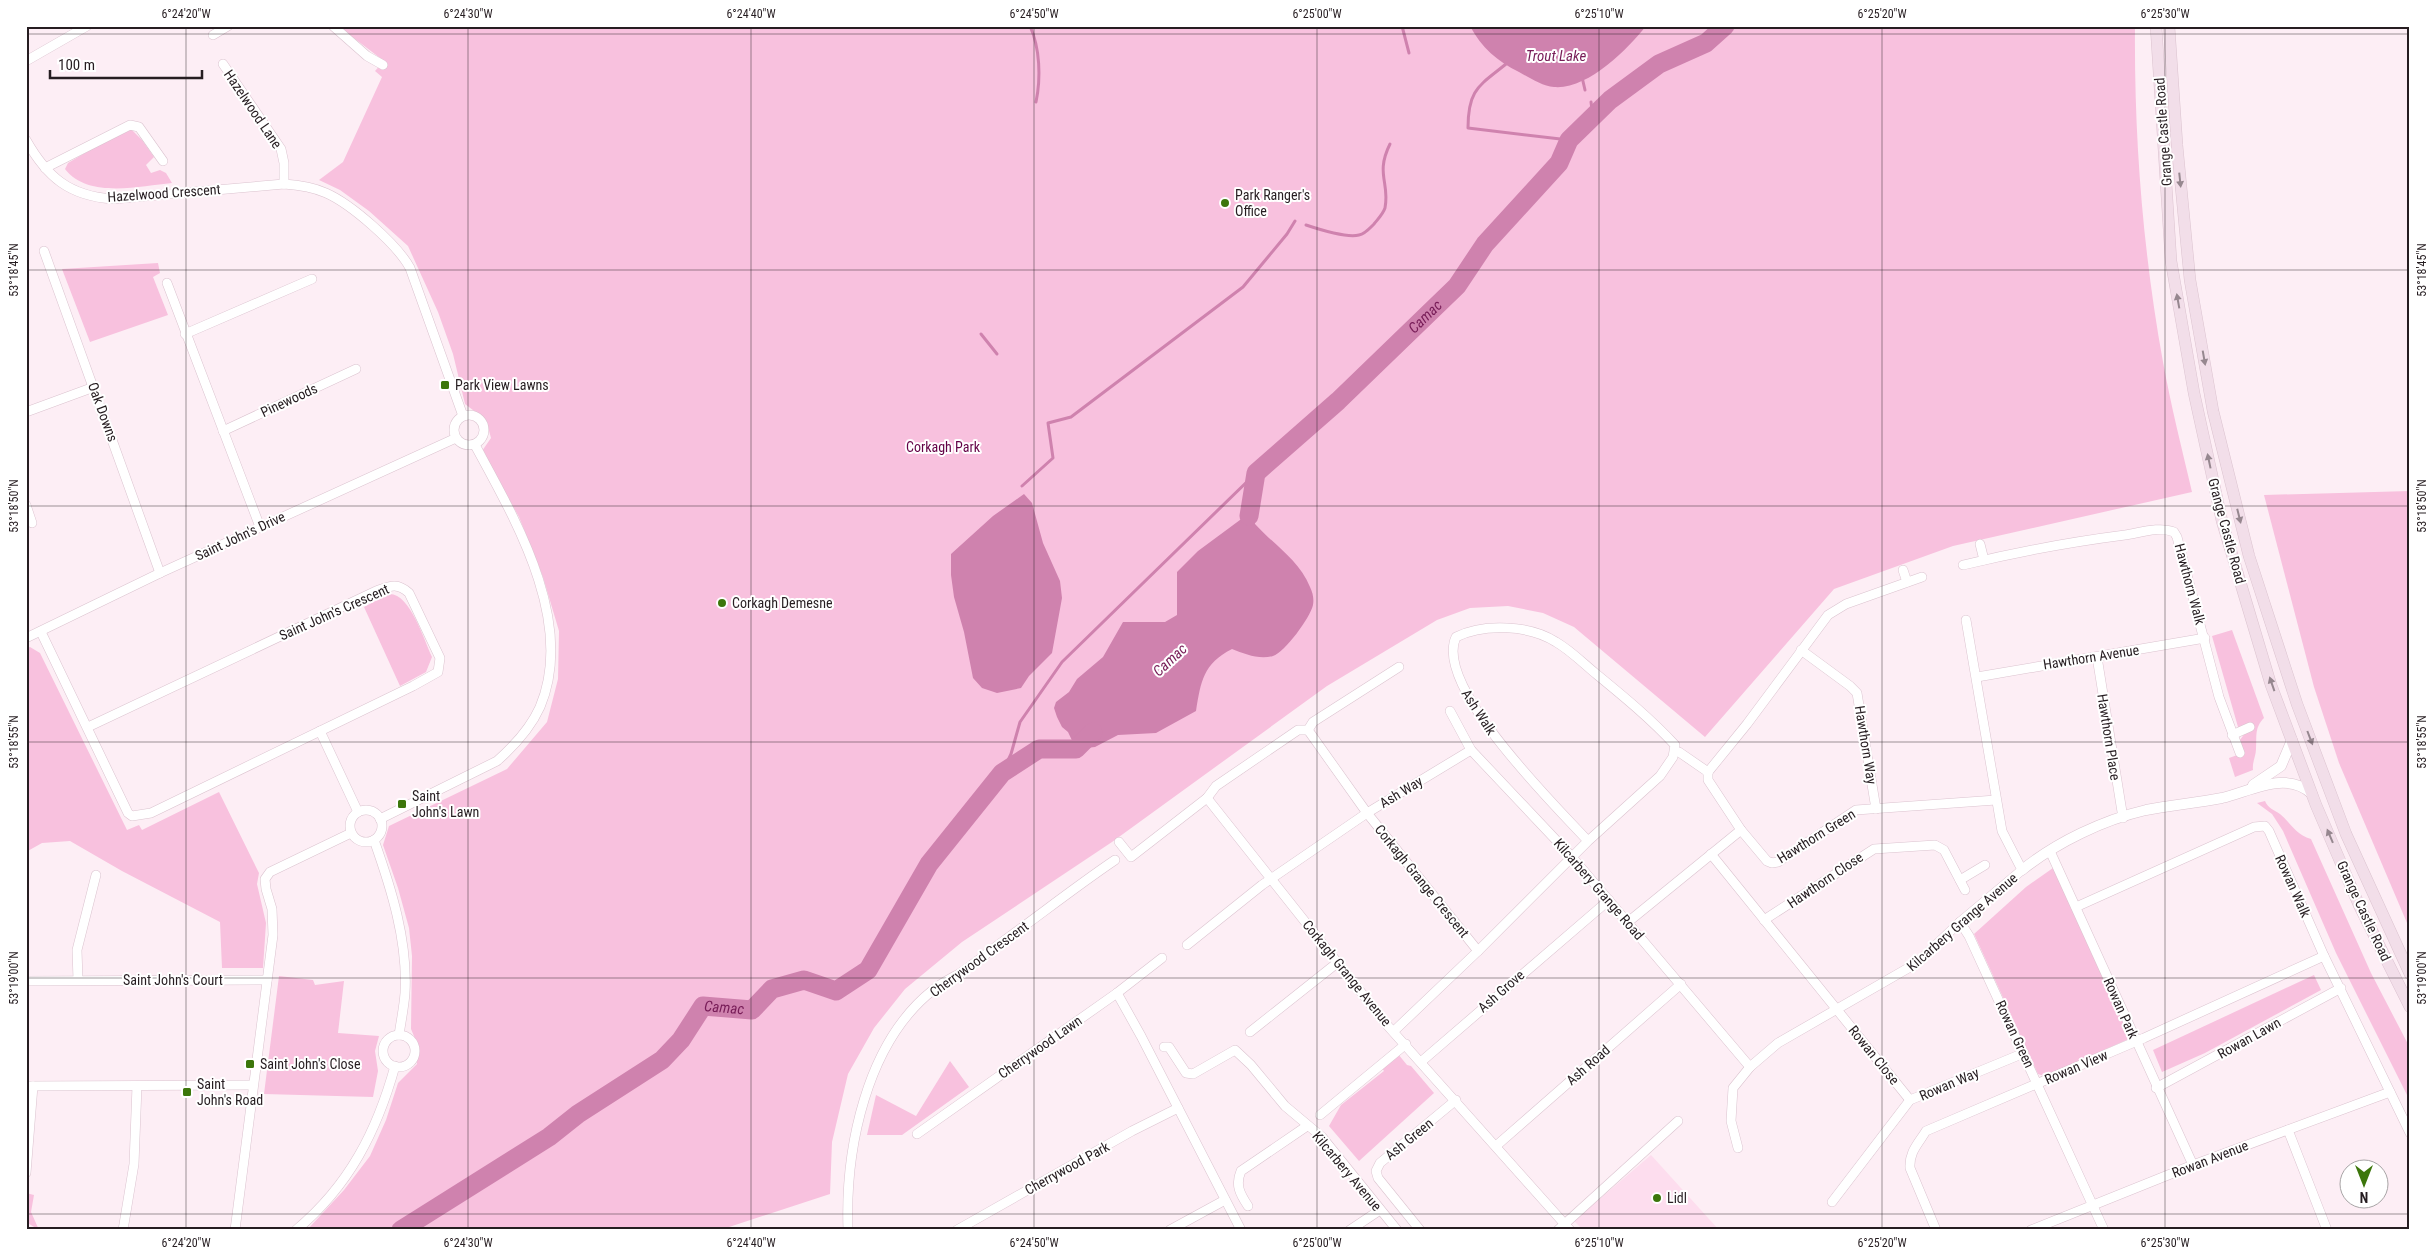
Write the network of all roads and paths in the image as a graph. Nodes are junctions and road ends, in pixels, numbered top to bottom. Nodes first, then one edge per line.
1 (86, 26) edge
2 (228, 26) edge
3 (333, 26) edge
4 (2156, 26) edge
5 (2169, 26) edge
6 (213, 35) dead end
7 (26, 61) edge
8 (223, 64) dead end
9 (383, 65) dead end
10 (26, 140) edge
11 (163, 161) dead end
12 (45, 168) junction
13 (284, 184) junction
14 (44, 251) dead end
15 (312, 278) dead end
16 (167, 283) dead end
17 (185, 334) junction
18 (356, 370) dead end
19 (94, 387) junction
20 (26, 412) edge
21 (464, 416) junction
22 (223, 431) junction
23 (456, 438) junction
24 (475, 445) junction
25 (26, 505) edge
26 (32, 523) dead end
27 (260, 527) junction
28 (1980, 544) dead end
29 (1984, 560) junction
30 (1963, 565) dead end
31 (1903, 570) dead end
32 (160, 573) junction
33 (1922, 577) dead end
34 (1907, 582) junction
35 (1966, 620) dead end
36 (41, 632) junction
37 (26, 638) edge
38 (2205, 638) junction
39 (1801, 650) junction
40 (2097, 657) junction
41 (1399, 667) dead end
42 (1977, 677) junction
43 (1450, 711) dead end
44 (88, 727) junction
45 (2250, 727) dead end
46 (1308, 730) junction
47 (320, 731) junction
48 (2232, 735) junction
49 (2292, 740) junction
50 (1471, 750) junction
51 (1674, 752) junction
52 (2240, 753) dead end
53 (1708, 772) junction
54 (2242, 792) junction
55 (2312, 794) junction
56 (1207, 798) junction
57 (1996, 800) junction
58 (1876, 809) junction
59 (358, 812) junction
60 (1367, 813) junction
61 (2123, 818) junction
62 (380, 819) junction
63 (1742, 830) junction
64 (351, 833) junction
65 (374, 840) junction
66 (1588, 841) junction
67 (1119, 842) dead end
68 (2050, 851) junction
69 (1711, 854) junction
70 (1572, 857) junction
71 (1116, 860) dead end
72 (1985, 865) dead end
73 (2022, 870) junction
74 (96, 874) dead end
75 (1271, 880) junction
76 (1960, 880) junction
77 (1965, 890) dead end
78 (1609, 900) junction
79 (2076, 907) junction
80 (1764, 920) junction
81 (1628, 922) junction
82 (1960, 922) junction
83 (1187, 945) dead end
84 (1478, 951) junction
85 (2324, 956) junction
86 (1162, 958) dead end
87 (1338, 963) junction
88 (2410, 974) edge
89 (78, 980) junction
90 (268, 980) junction
91 (26, 981) edge
92 (1681, 984) junction
93 (2341, 988) junction
94 (1117, 993) junction
95 (2410, 1007) edge
96 (1838, 1010) junction
97 (1394, 1031) junction
98 (1250, 1032) dead end
99 (399, 1035) junction
100 (2135, 1041) junction
101 (1406, 1044) junction
102 (1164, 1046) dead end
103 (2024, 1053) junction
104 (1422, 1061) junction
105 (395, 1066) junction
106 (1750, 1067) junction
107 (2038, 1083) junction
108 (253, 1085) junction
109 (29, 1086) edge
110 (137, 1086) junction
111 (2156, 1088) junction
112 (2390, 1092) junction
113 (1456, 1100) junction
114 (1910, 1100) junction
115 (1178, 1108) junction
116 (1320, 1115) dead end
117 (1678, 1121) dead end
118 (1307, 1126) junction
119 (2288, 1130) junction
120 (2410, 1133) edge
121 (917, 1134) dead end
122 (1496, 1146) junction
123 (1738, 1148) dead end
124 (2193, 1165) junction
125 (26, 1173) edge
126 (1225, 1200) junction
127 (1832, 1202) dead end
128 (2093, 1205) junction
129 (1248, 1206) dead end
130 (1380, 1210) junction
131 (1564, 1228) edge
132 (123, 1230) edge
133 (234, 1230) edge
134 (296, 1230) edge
135 (848, 1230) edge
136 (957, 1230) edge
137 (1170, 1230) edge
138 (1241, 1230) edge
139 (1350, 1230) edge
140 (1397, 1230) edge
141 (1420, 1230) edge
142 (1936, 1230) edge
143 (2031, 1230) edge
144 (2104, 1230) edge
145 (2328, 1230) edge

1 - 7 street
2 - 6 street
3 - 9 street
49 -> 4 main road, Grange Castle Road
5 -> 88 main road, Grange Castle Road
8 - 13 street, Hazelwood Lane
10 - 12 street, Hazelwood Crescent
11 - 12 street
12 - 13 street, Hazelwood Crescent
13 - 21 street, Hazelwood Crescent
14 - 19 street, Oak Downs
15 - 17 street
16 - 17 street
17 - 22 street
18 - 22 street, Pinewoods
19 - 20 street
19 - 32 street, Oak Downs
21 - 23 street
21 - 24 street
22 - 27 street
23 - 24 street
23 - 27 street, Saint John's Drive
24 - 62 street
25 - 26 street
27 - 32 street, Saint John's Drive
28 - 29 street
29 - 30 street, Hawthorn Walk
29 - 38 street, Hawthorn Walk
31 - 34 street
32 - 36 street, Saint John's Drive
33 - 34 street
34 - 39 street
35 - 42 street
36 - 37 street, Saint John's Drive
36 - 44 street, Saint John's Crescent
38 - 40 street, Hawthorn Avenue
38 - 48 street, Hawthorn Walk
39 - 53 street
39 - 58 street, Hawthorn Way
40 - 42 street, Hawthorn Avenue
40 - 61 street, Hawthorn Place
41 - 46 street
42 - 57 street
43 - 50 street, Kilcarbery Grange Road
44 - 47 street, Saint John's Crescent
44 - 47 street, Saint John's Crescent
45 - 48 street
46 - 56 street
46 - 60 street, Ash Way
47 - 59 street
48 - 52 street, Hawthorn Walk
49 - 54 street, Kilcarbery Grange Avenue
49 - 55 main road, Grange Castle Road
50 - 60 street, Ash Way
50 - 70 street, Kilcarbery Grange Road
51 - 53 street
51 - 66 street
51 - 66 street, Ash Walk
53 - 63 street, Hawthorn Green
54 - 55 street, Kilcarbery Grange Avenue
54 - 61 street, Kilcarbery Grange Avenue
95 -> 55 main road, Grange Castle Road
56 - 67 street
56 - 75 street, Corkagh Grange Avenue
57 - 58 street, Hawthorn Green
57 - 73 street
58 - 63 street, Hawthorn Green
59 - 62 street
59 - 64 street
60 - 75 street, Corkagh Grange Crescent
60 - 84 street, Corkagh Grange Crescent
61 - 68 street, Kilcarbery Grange Avenue
62 - 65 street
63 - 69 street
64 - 65 street
64 - 90 street
65 - 99 street
66 - 70 street
68 - 73 street, Kilcarbery Grange Avenue
68 - 79 street, Rowan Park
69 - 80 street
69 - 81 street
70 - 78 street, Kilcarbery Grange Road
70 - 84 street
71 - 135 street, Cherrywood Crescent
72 - 76 street
73 - 82 street, Kilcarbery Grange Avenue
74 - 89 street
75 - 83 street, Corkagh Grange Crescent
75 - 87 street, Corkagh Grange Avenue
76 - 77 street, Hawthorn Close
76 - 80 street, Hawthorn Close
78 - 81 street, Kilcarbery Grange Road
78 - 104 street, Ash Grove
79 - 85 street, Rowan Walk
79 - 100 street, Rowan Park
80 - 96 street
81 - 92 street, Kilcarbery Grange Road
82 - 96 street, Kilcarbery Grange Avenue
82 - 103 street, Rowan Green
84 - 97 street, Corkagh Grange Crescent
85 - 93 street, Rowan Walk
85 - 100 street, Rowan View
86 - 94 street, Cherrywood Lawn
87 - 97 street, Corkagh Grange Avenue
87 - 98 street
89 - 90 street, Saint John's Court
89 - 91 street, Saint John's Court
90 - 108 street
92 - 106 street, Kilcarbery Grange Road
92 - 122 street, Ash Road
93 - 111 street, Rowan Lawn
93 - 112 street, Rowan Walk
94 - 115 street
94 - 121 street, Cherrywood Lawn
96 - 106 street, Kilcarbery Grange Avenue
96 - 114 street, Rowan Close
97 - 101 street, Corkagh Grange Avenue
99 - 105 street
99 - 105 street
100 - 107 street, Rowan View
100 - 111 street, Rowan Park
101 - 104 street, Corkagh Grange Avenue
101 - 116 street
102 - 118 street, Kilcarbery Avenue
103 - 107 street, Rowan Green
103 - 114 street, Rowan Way
104 - 113 street, Corkagh Grange Avenue
105 - 134 street
106 - 123 street, Kilcarbery Grange Avenue
107 - 128 street, Rowan Green
107 - 142 street, Rowan View
108 - 110 street
108 - 133 street
109 - 110 street
109 - 125 street
110 - 132 street
111 - 124 street, Rowan Park
112 - 119 street, Rowan Avenue
112 - 120 street, Rowan Walk
113 - 122 street, Corkagh Grange Avenue
113 - 141 street, Ash Green
114 - 127 street, Rowan Way
115 - 126 street
115 - 136 street, Cherrywood Park
117 - 131 street
118 - 129 street
118 - 130 street, Kilcarbery Avenue
119 - 124 street, Rowan Avenue
119 - 145 street
122 - 131 street, Corkagh Grange Avenue
124 - 128 street, Rowan Avenue
126 - 137 street
126 - 138 street
128 - 143 street, Rowan Avenue
128 - 144 street, Rowan Green
130 - 139 street
130 - 140 street, Kilcarbery Avenue

